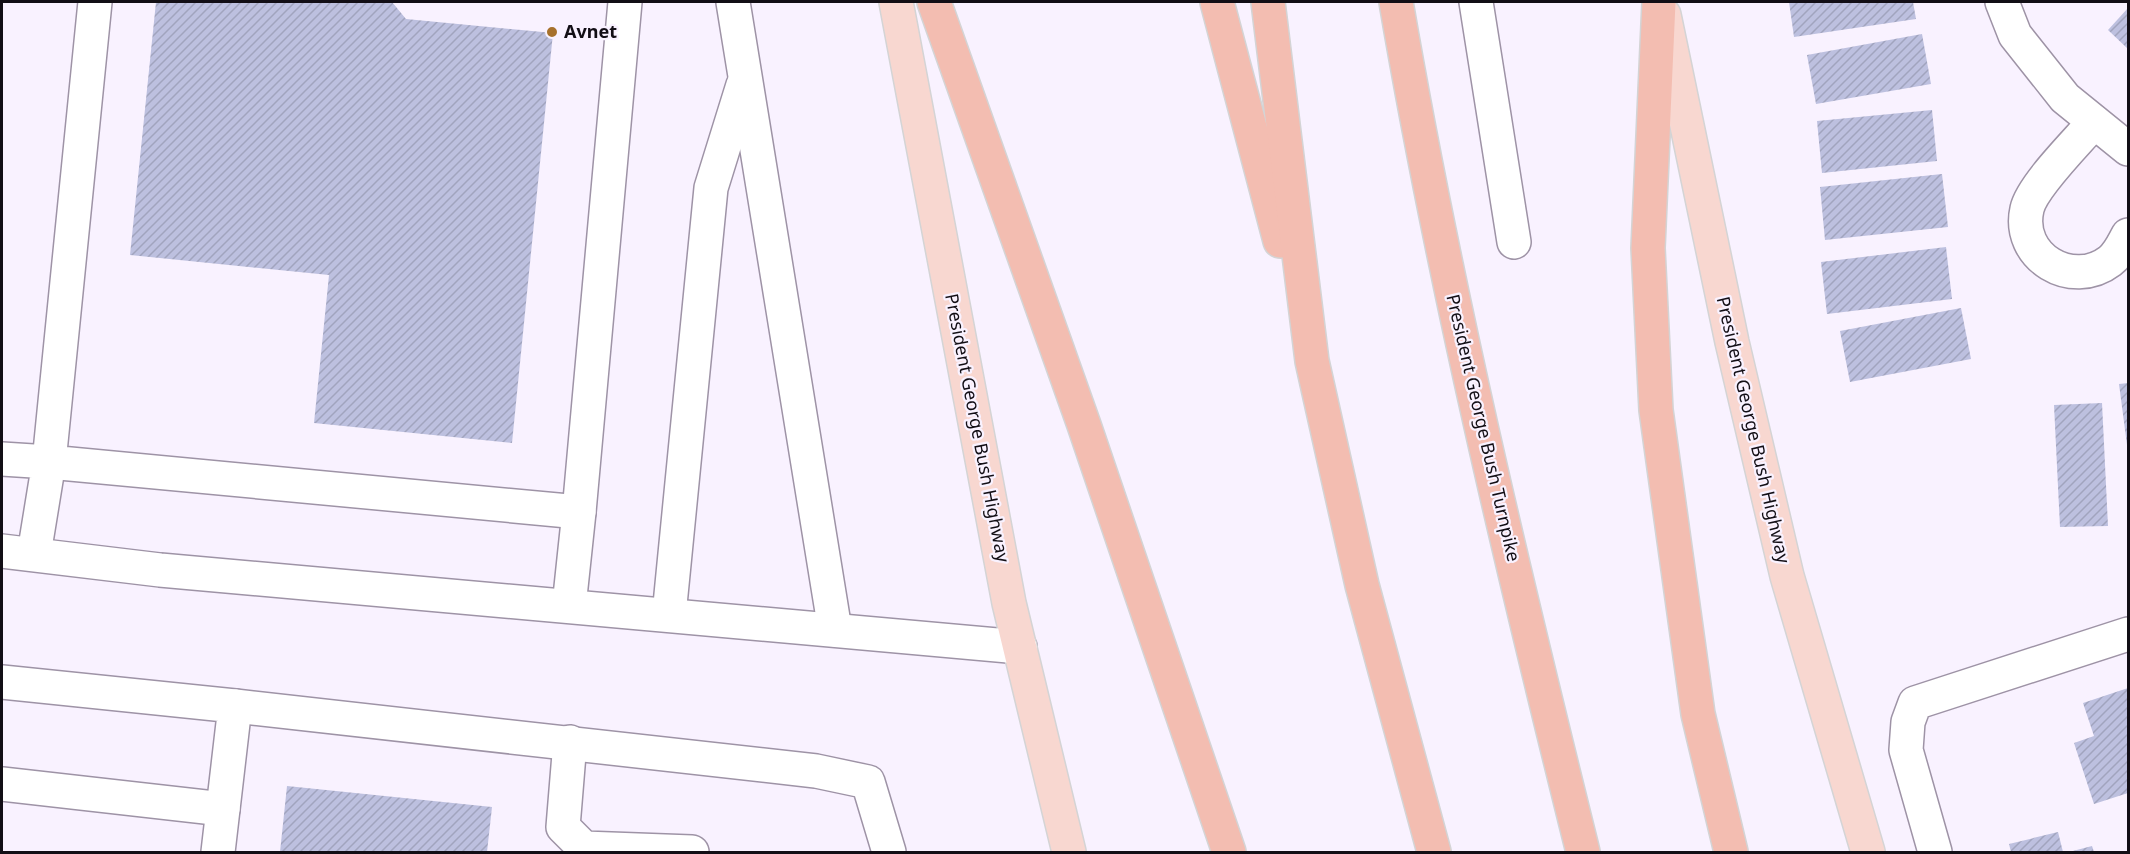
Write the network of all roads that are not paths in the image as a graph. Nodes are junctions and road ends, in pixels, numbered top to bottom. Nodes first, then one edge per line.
1 (95, 2) edge
2 (625, 2) edge
3 (733, 2) edge
4 (896, 2) edge
5 (934, 2) edge
6 (1217, 2) edge
7 (1268, 2) edge
8 (1396, 2) edge
9 (1476, 2) edge
10 (1660, 2) edge
11 (2002, 2) edge
12 (745, 77) junction
13 (2094, 122) junction
14 (2128, 148) edge
15 (2128, 235) edge
16 (1514, 242) dead end
17 (1312, 361) junction
18 (2, 459) edge
19 (49, 462) junction
20 (579, 512) junction
21 (2, 551) edge
22 (34, 554) junction
23 (569, 606) junction
24 (669, 615) junction
25 (835, 630) junction
26 (2128, 634) edge
27 (1020, 647) junction
28 (2, 682) edge
29 (235, 706) junction
30 (570, 742) junction
31 (2, 784) edge
32 (223, 809) junction
33 (218, 852) edge
34 (693, 852) edge
35 (890, 852) edge
36 (1069, 852) edge
37 (1229, 852) edge
38 (1434, 852) edge
39 (1583, 852) edge
40 (1731, 852) edge
41 (1868, 852) edge
42 (1935, 852) edge

1 - 19 street
2 - 20 street
3 - 12 street
4 - 27 main road, President George Bush Highway
5 - 37 highway
6 - 17 highway
7 - 17 highway
8 - 39 highway, President George Bush Turnpike
9 - 16 street
10 - 40 highway
10 - 41 main road, President George Bush Highway
11 - 13 street
12 - 24 street
12 - 25 street
13 - 14 street
13 - 15 street
17 - 38 highway
18 - 19 street
19 - 20 street
19 - 22 street
20 - 23 street
21 - 22 street
22 - 23 street
23 - 24 street
24 - 25 street
25 - 27 street
26 - 42 street
27 - 36 main road, President George Bush Highway
28 - 29 street
29 - 30 street
29 - 32 street
30 - 34 street
30 - 35 street
31 - 32 street
32 - 33 street

